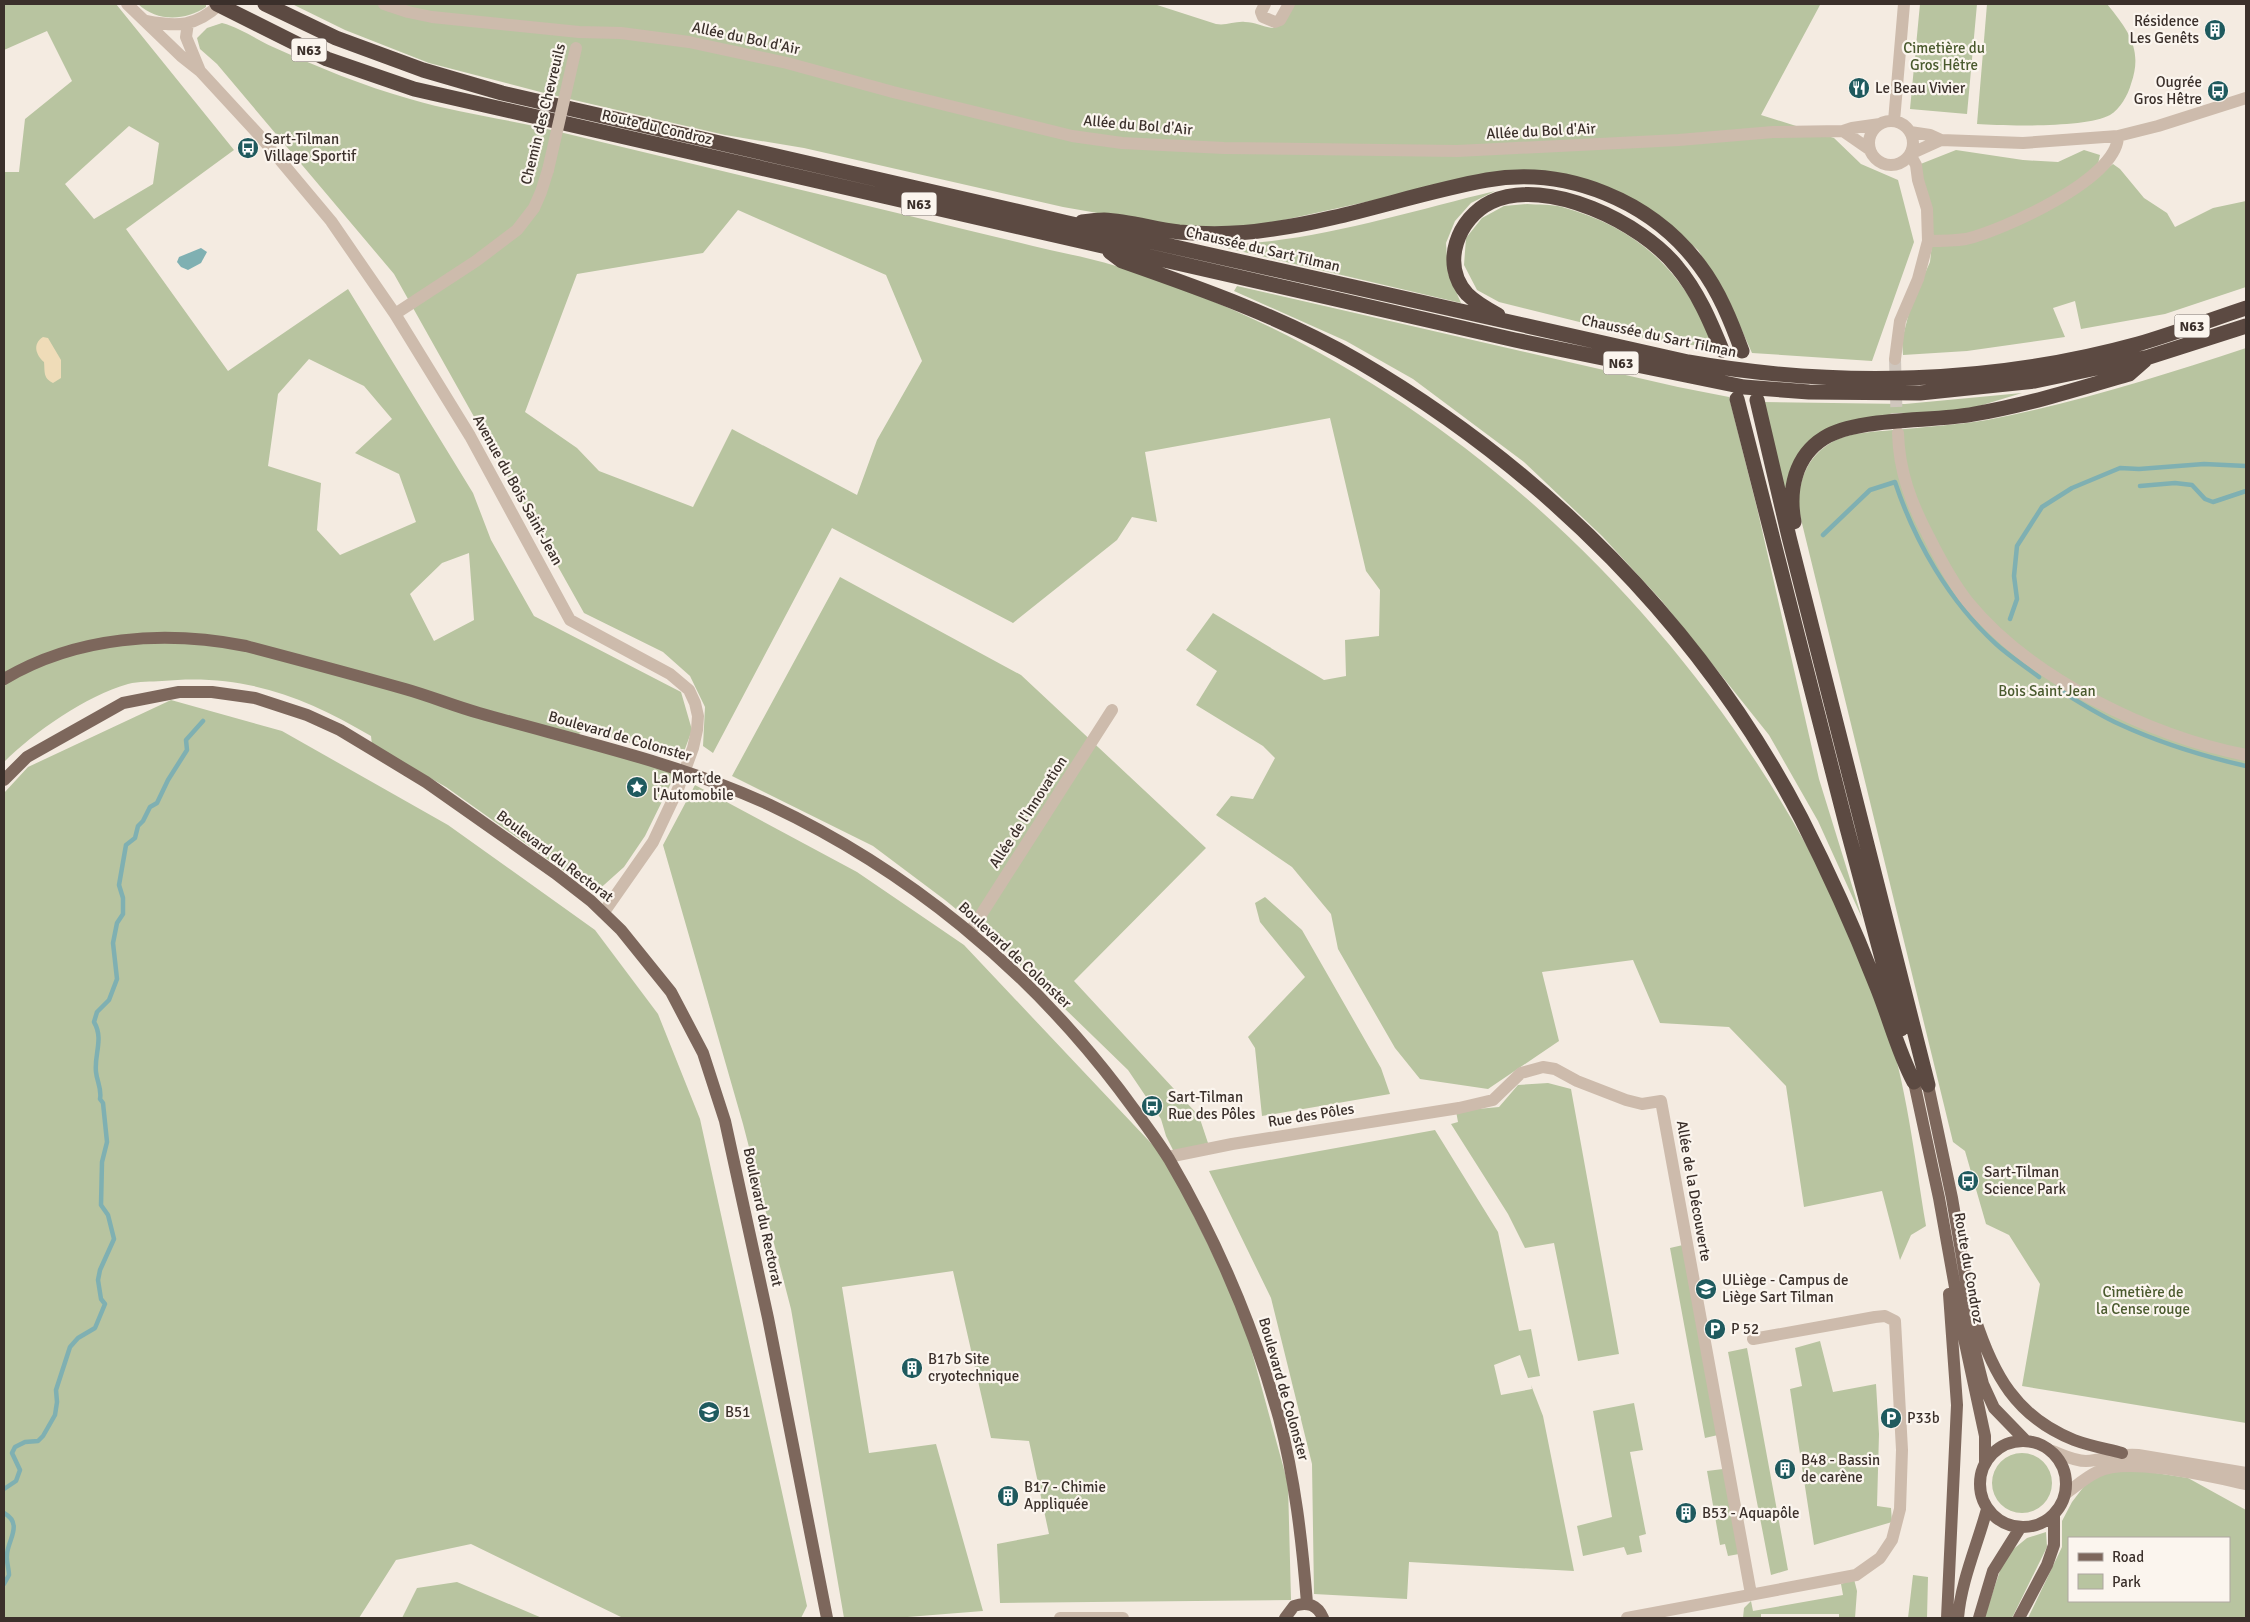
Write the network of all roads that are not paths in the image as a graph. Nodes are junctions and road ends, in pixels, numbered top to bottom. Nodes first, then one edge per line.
1 (127, 4) edge
2 (218, 4) edge
3 (265, 4) edge
4 (384, 4) edge
5 (1265, 4) edge
6 (1288, 4) edge
7 (1904, 4) edge
8 (146, 21) junction
9 (188, 24) junction
10 (579, 32) junction
11 (200, 71) junction
12 (2246, 98) edge
13 (1894, 121) junction
14 (1880, 124) junction
15 (1843, 131) junction
16 (1910, 132) junction
17 (2118, 136) junction
18 (1941, 140) junction
19 (1869, 149) junction
20 (1910, 154) junction
21 (1892, 165) junction
22 (1918, 180) junction
23 (1068, 223) junction
24 (1928, 241) junction
25 (1100, 245) junction
26 (2246, 308) edge
27 (395, 314) junction
28 (1518, 324) junction
29 (2246, 326) edge
30 (1722, 350) dead end
31 (1742, 350) dead end
32 (2150, 357) junction
33 (1895, 359) tunnel mouth
34 (1737, 399) dead end
35 (1757, 400) dead end
36 (1898, 432) tunnel mouth
37 (1795, 560) junction
38 (4, 679) edge
39 (1112, 710) dead end
40 (2246, 754) edge
41 (686, 771) junction
42 (4, 780) edge
43 (604, 912) junction
44 (970, 932) junction
45 (1921, 1083) junction
46 (1459, 1108) joint
47 (1168, 1157) junction
48 (1945, 1239) junction
49 (1970, 1304) junction
50 (1753, 1339) dead end
51 (2024, 1440) junction
52 (2052, 1451) junction
53 (2122, 1453) junction
54 (1985, 1462) junction
55 (2246, 1473) edge
56 (2246, 1484) edge
57 (2065, 1494) junction
58 (1987, 1509) junction
59 (2054, 1515) junction
60 (2020, 1528) junction
61 (1751, 1594) junction
62 (1307, 1603) junction
63 (827, 1618) edge
64 (1060, 1618) edge
65 (1123, 1618) edge
66 (1286, 1618) edge
67 (1323, 1618) edge
68 (1626, 1618) edge
69 (1947, 1618) edge
70 (1958, 1618) edge
71 (1979, 1618) edge
72 (2019, 1618) edge

1 - 8 street, Avenue du Bois Saint-Jean
2 - 9 street
2 - 25 highway, Route du Condroz / N63
3 - 23 highway, Route du Condroz / N63
4 - 10 street, Allée du Bol d'Air
5 - 6 street
7 - 13 street
8 - 9 street
8 - 11 street, Avenue du Bois Saint-Jean
9 - 11 street, Avenue du Bois Saint-Jean
10 - 15 street, Allée du Bol d'Air
10 - 27 street, Chemin des Chevreuils, bridge
11 - 27 street, Avenue du Bois Saint-Jean
12 - 17 street
13 - 14 street
13 - 16 street
14 - 15 street, Allée du Bol d'Air
14 - 19 street
15 - 19 street
16 - 18 street
16 - 20 street
17 - 18 street
17 - 24 street
18 - 20 street
19 - 21 street
20 - 21 street
20 - 22 street
21 - 22 street
22 - 24 street
23 - 28 highway, Chaussée du Sart Tilman / N63
23 - 31 highway
24 - 33 street
25 - 32 highway, N63
25 - 45 highway
26 - 28 highway, Chaussée du Sart Tilman / N63
27 - 41 street, Avenue du Bois Saint-Jean
28 - 30 highway
29 - 32 highway, N63
32 - 37 highway
34 - 45 highway
35 - 37 highway
36 - 40 street
37 - 45 highway
38 - 41 main road, Boulevard de Colonster
39 - 44 street, Allée de l'Innovation
41 - 43 street, Avenue du Bois Saint-Jean
41 - 44 main road, Boulevard de Colonster
42 - 43 main road, Boulevard du Rectorat
43 - 63 main road, Boulevard du Rectorat
44 - 47 main road, Boulevard de Colonster
45 - 48 main road, Route du Condroz
45 - 49 main road, Route du Condroz
46 - 47 street, Rue des Pôles
46 - 61 street, Allée de la Découverte
47 - 62 main road, Boulevard de Colonster
48 - 54 main road, Route du Condroz
48 - 69 main road
49 - 51 main road, Route du Condroz
49 - 53 main road
50 - 61 street
51 - 52 main road
51 - 54 main road
52 - 53 street
52 - 57 main road
53 - 55 street
54 - 58 main road
56 - 57 street
57 - 59 main road
58 - 60 main road
58 - 70 main road
59 - 60 main road
59 - 72 main road
60 - 71 main road
61 - 68 street
62 - 66 main road
62 - 67 main road
64 - 65 street

